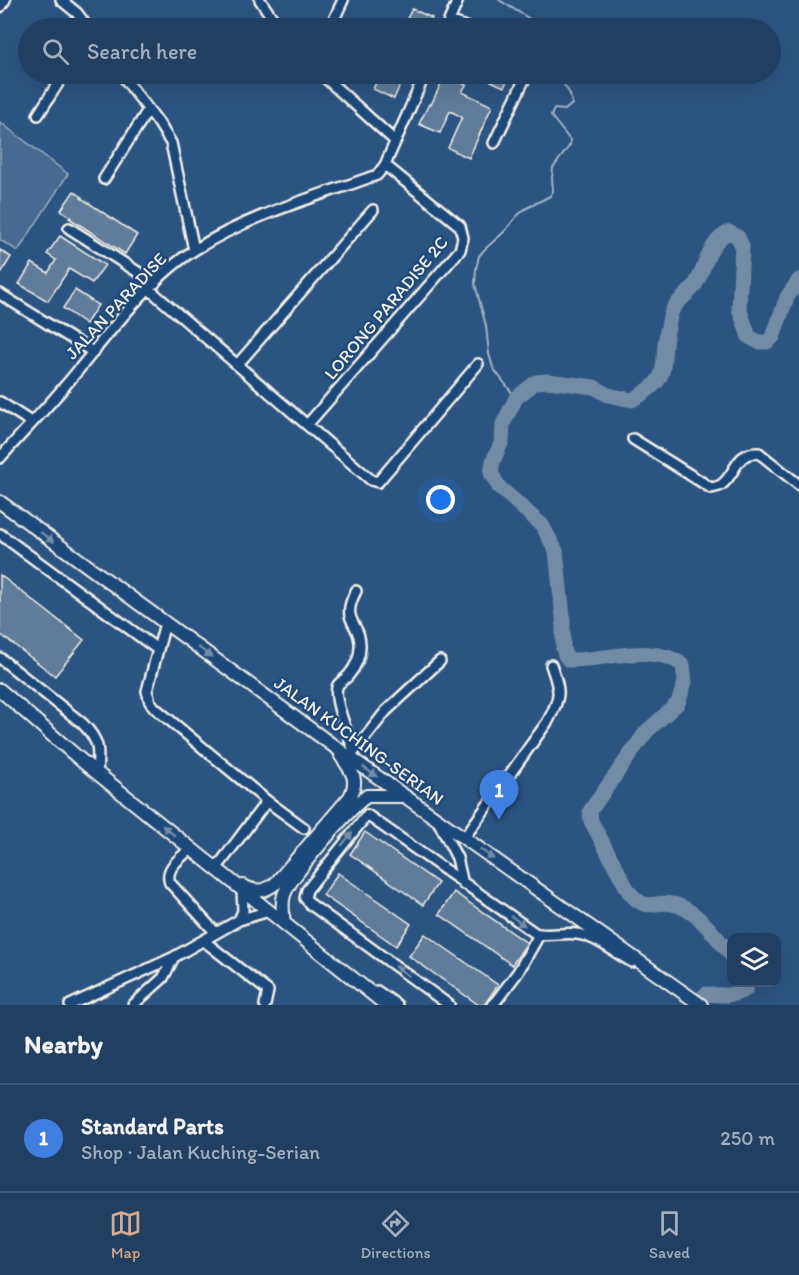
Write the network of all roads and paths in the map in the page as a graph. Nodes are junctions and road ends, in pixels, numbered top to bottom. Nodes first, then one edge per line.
1 (4, 0) edge
2 (62, 0) edge
3 (260, 0) edge
4 (343, 0) edge
5 (459, 0) edge
6 (0, 7) edge
7 (81, 18) edge
8 (272, 18) edge
9 (335, 18) edge
10 (451, 18) edge
11 (58, 84) edge
12 (128, 84) edge
13 (332, 84) edge
14 (421, 84) edge
15 (522, 84) edge
16 (148, 110) junction
17 (38, 114) dead end
18 (395, 141) junction
19 (494, 143) dead end
20 (385, 165) junction
21 (104, 179) dead end
22 (373, 210) dead end
23 (69, 228) dead end
24 (194, 250) junction
25 (152, 286) junction
26 (0, 294) edge
27 (93, 352) junction
28 (237, 364) junction
29 (478, 364) dead end
30 (0, 402) edge
31 (31, 422) junction
32 (308, 425) junction
33 (633, 439) dead end
34 (0, 458) edge
35 (799, 485) edge
36 (0, 502) edge
37 (0, 534) edge
38 (356, 591) dead end
39 (165, 623) junction
40 (157, 649) junction
41 (0, 658) edge
42 (440, 661) dead end
43 (550, 665) dead end
44 (0, 690) edge
45 (335, 747) junction
46 (352, 755) junction
47 (97, 773) junction
48 (404, 796) junction
49 (267, 801) junction
50 (354, 806) junction
51 (367, 815) junction
52 (437, 819) junction
53 (303, 828) dead end
54 (464, 838) junction
55 (191, 848) junction
56 (216, 869) junction
57 (231, 881) junction
58 (464, 884) junction
59 (242, 890) junction
60 (269, 911) junction
61 (239, 920) junction
62 (284, 923) junction
63 (216, 933) junction
64 (539, 935) junction
65 (204, 941) junction
66 (306, 941) junction
67 (174, 957) junction
68 (668, 981) junction
69 (70, 1005) edge
70 (133, 1005) edge
71 (265, 1005) edge
72 (386, 1005) edge
73 (397, 1005) edge
74 (449, 1005) edge
75 (493, 1005) edge
76 (701, 1005) edge

1 - 6 street
2 - 7 street
3 - 8 street
4 - 9 street
5 - 10 street
11 - 17 street
12 - 16 street
13 - 18 street
14 - 18 street
15 - 19 street
16 - 21 street
16 - 24 street
18 - 20 street
20 - 24 street, JALAN PARADISE
20 - 32 street, LORONG PARADISE 2C
22 - 28 street
23 - 25 street
24 - 25 street, JALAN PARADISE
25 - 27 street, JALAN PARADISE
25 - 28 street
26 - 27 street
27 - 31 street, JALAN PARADISE
28 - 32 street
29 - 32 street
30 - 31 street
31 - 34 street, JALAN PARADISE
33 - 35 street
36 -> 39 highway, JALAN KUCHING-SERIAN
37 - 40 street
38 - 46 street
39 - 40 street
39 -> 45 highway, JALAN KUCHING-SERIAN
40 - 49 street
41 - 47 street
42 - 46 street
43 - 54 street
44 - 47 highway
45 - 46 highway, JALAN KUCHING-SERIAN
45 - 57 highway
46 -> 48 highway, JALAN KUCHING-SERIAN
55 -> 47 highway
48 - 50 highway
48 - 52 highway, JALAN KUCHING-SERIAN
49 - 53 street
49 - 56 street
50 - 51 street
50 - 62 highway
51 - 58 street
74 -> 51 street
52 - 54 highway, JALAN KUCHING-SERIAN
52 - 58 street
54 -> 68 highway, JALAN KUCHING-SERIAN
55 - 56 highway
55 - 63 street
56 - 57 highway
57 - 59 highway
58 -> 64 street
59 - 60 highway
59 - 61 street
60 - 61 street
60 - 62 highway
61 - 63 street
62 - 66 highway
63 - 65 street
64 - 68 street
64 - 75 street
65 - 67 street
65 - 71 street
66 - 72 highway
66 - 73 street
67 - 69 street
67 - 70 street
68 - 76 highway, JALAN KUCHING-SERIAN

